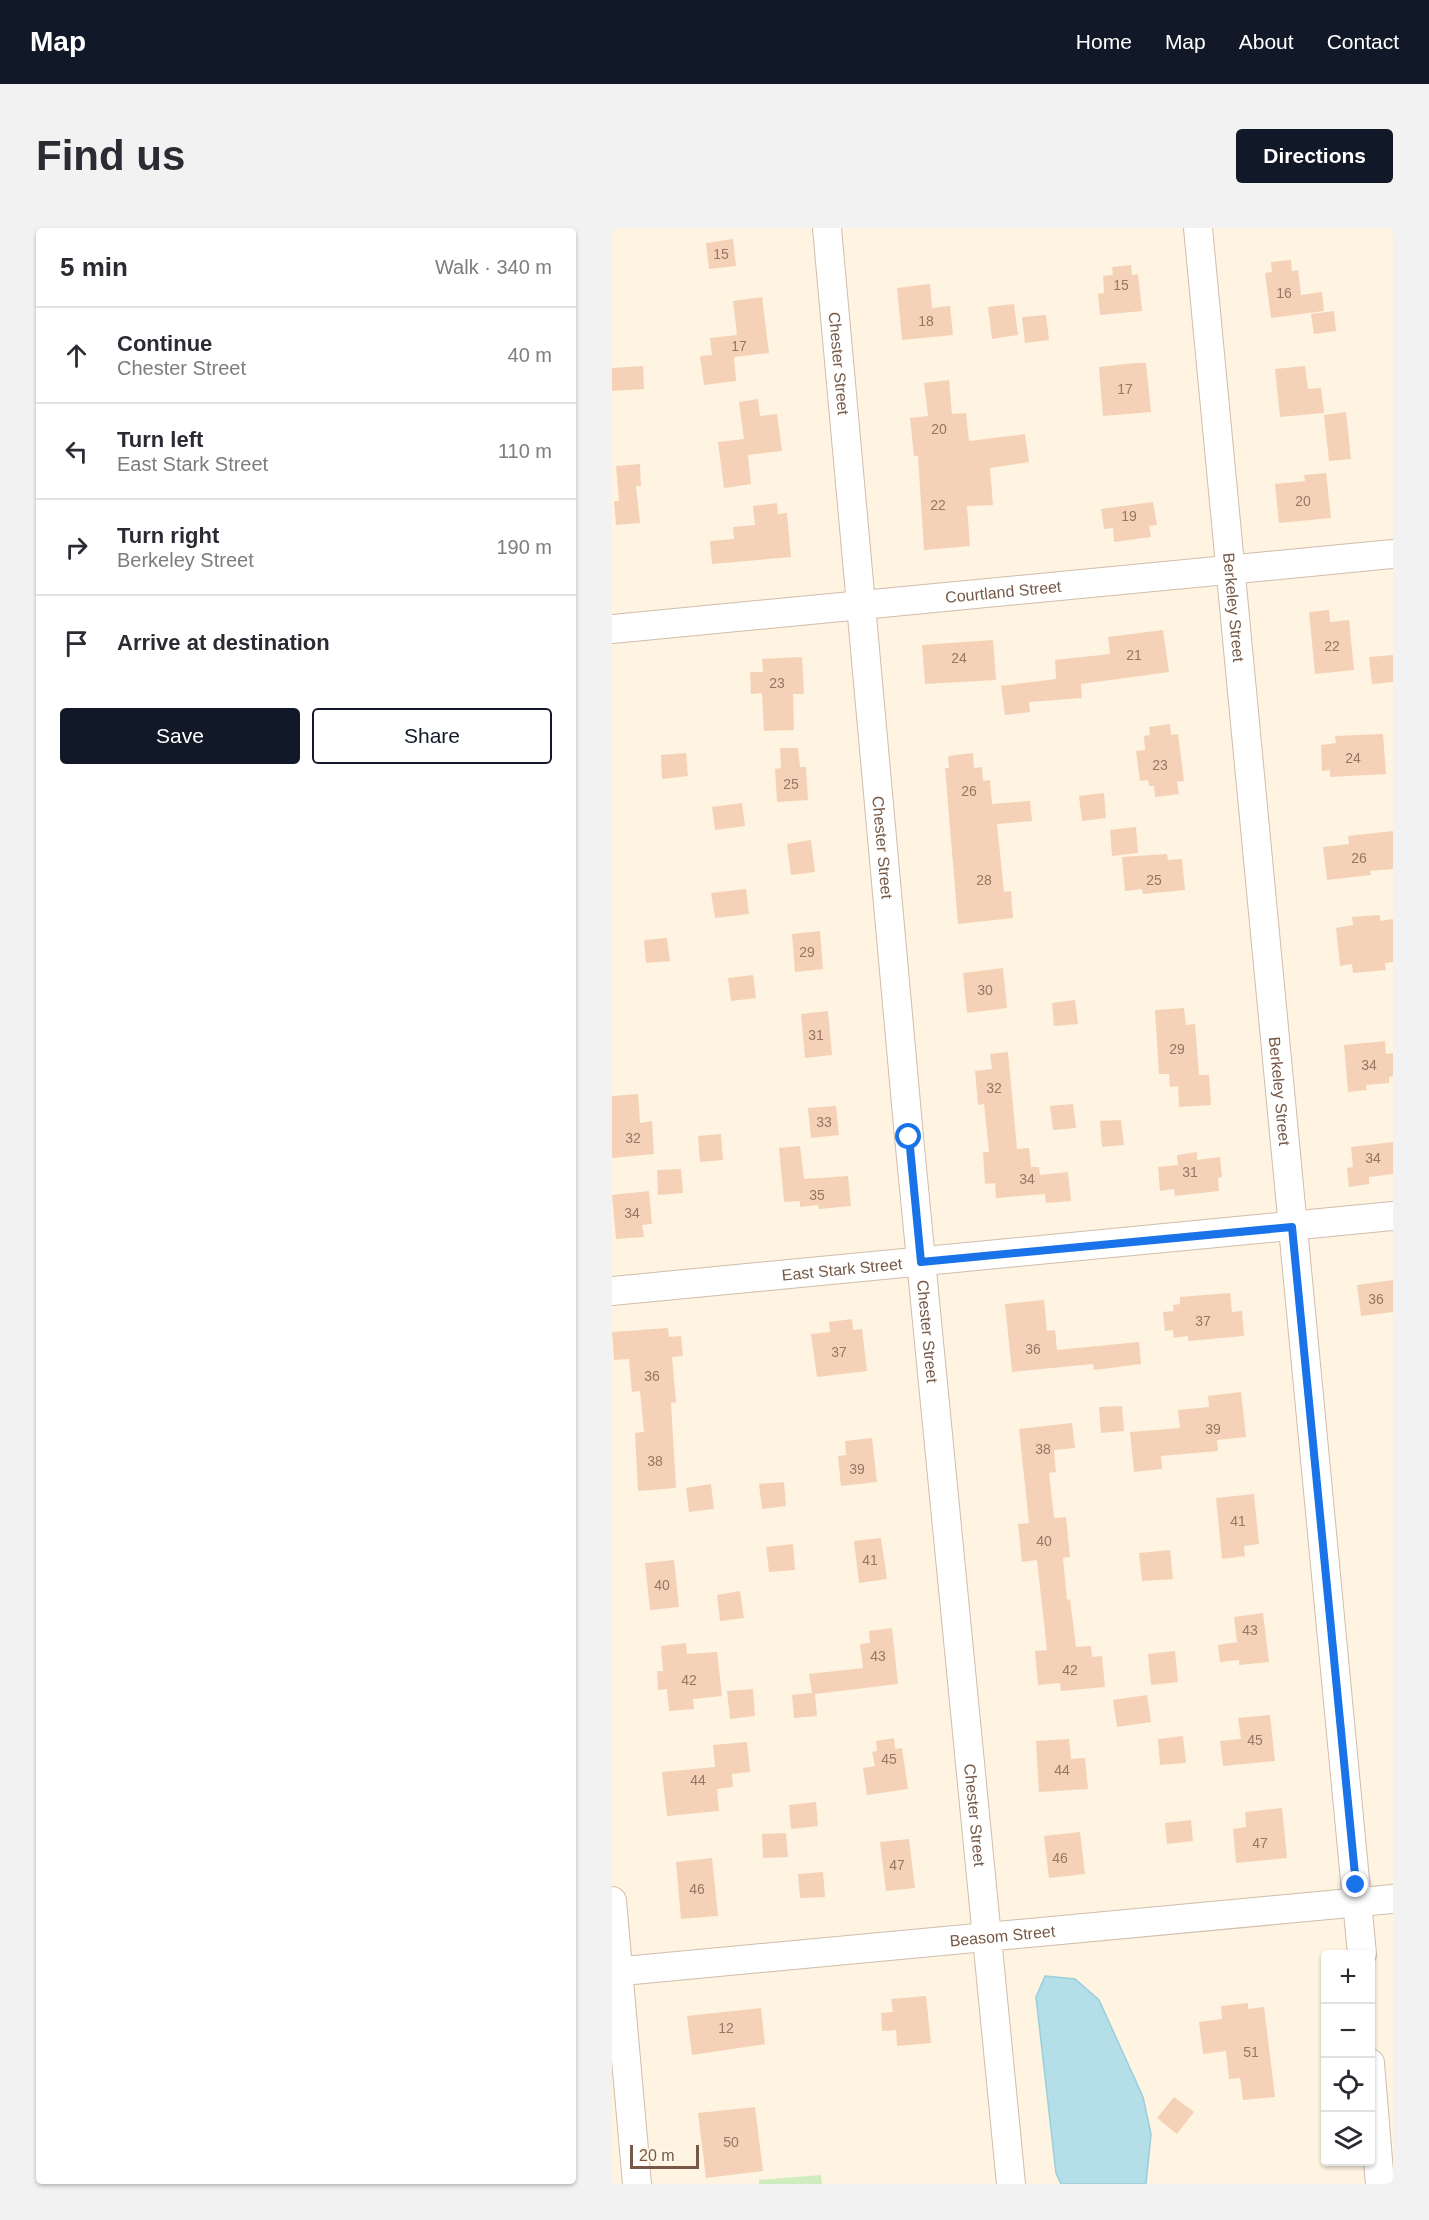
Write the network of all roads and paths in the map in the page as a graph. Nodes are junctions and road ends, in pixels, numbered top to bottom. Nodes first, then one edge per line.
1 (827, 228) edge
2 (1198, 228) edge
3 (1393, 554) edge
4 (1230, 569) junction
5 (861, 606) junction
6 (612, 629) edge
7 (1393, 1216) edge
8 (1292, 1227) junction
9 (921, 1262) junction
10 (612, 1291) edge
11 (1393, 1899) edge
12 (612, 1901) edge
13 (1358, 1902) junction
14 (987, 1937) junction
15 (1362, 1950) edge
16 (616, 1972) edge
17 (1375, 2112) edge
18 (637, 2184) edge
19 (1011, 2184) edge
20 (1380, 2184) edge

1 - 5 street, Chester Street
2 - 4 street, Berkeley Street
3 - 4 street, Courtland Street
4 - 5 street, Courtland Street
4 - 8 street, Berkeley Street
5 - 6 street, Courtland Street
5 - 9 street, Chester Street
7 - 8 street, East Stark Street
8 - 9 street, East Stark Street
8 - 13 street, Berkeley Street
9 - 10 street, East Stark Street
9 - 14 street, Chester Street
11 - 13 street, Beasom Street
12 - 16 street
13 - 14 street, Beasom Street
13 - 15 street, Berkeley Street
14 - 16 street, Beasom Street
14 - 19 street, Chester Street
16 - 18 street
17 - 20 street

